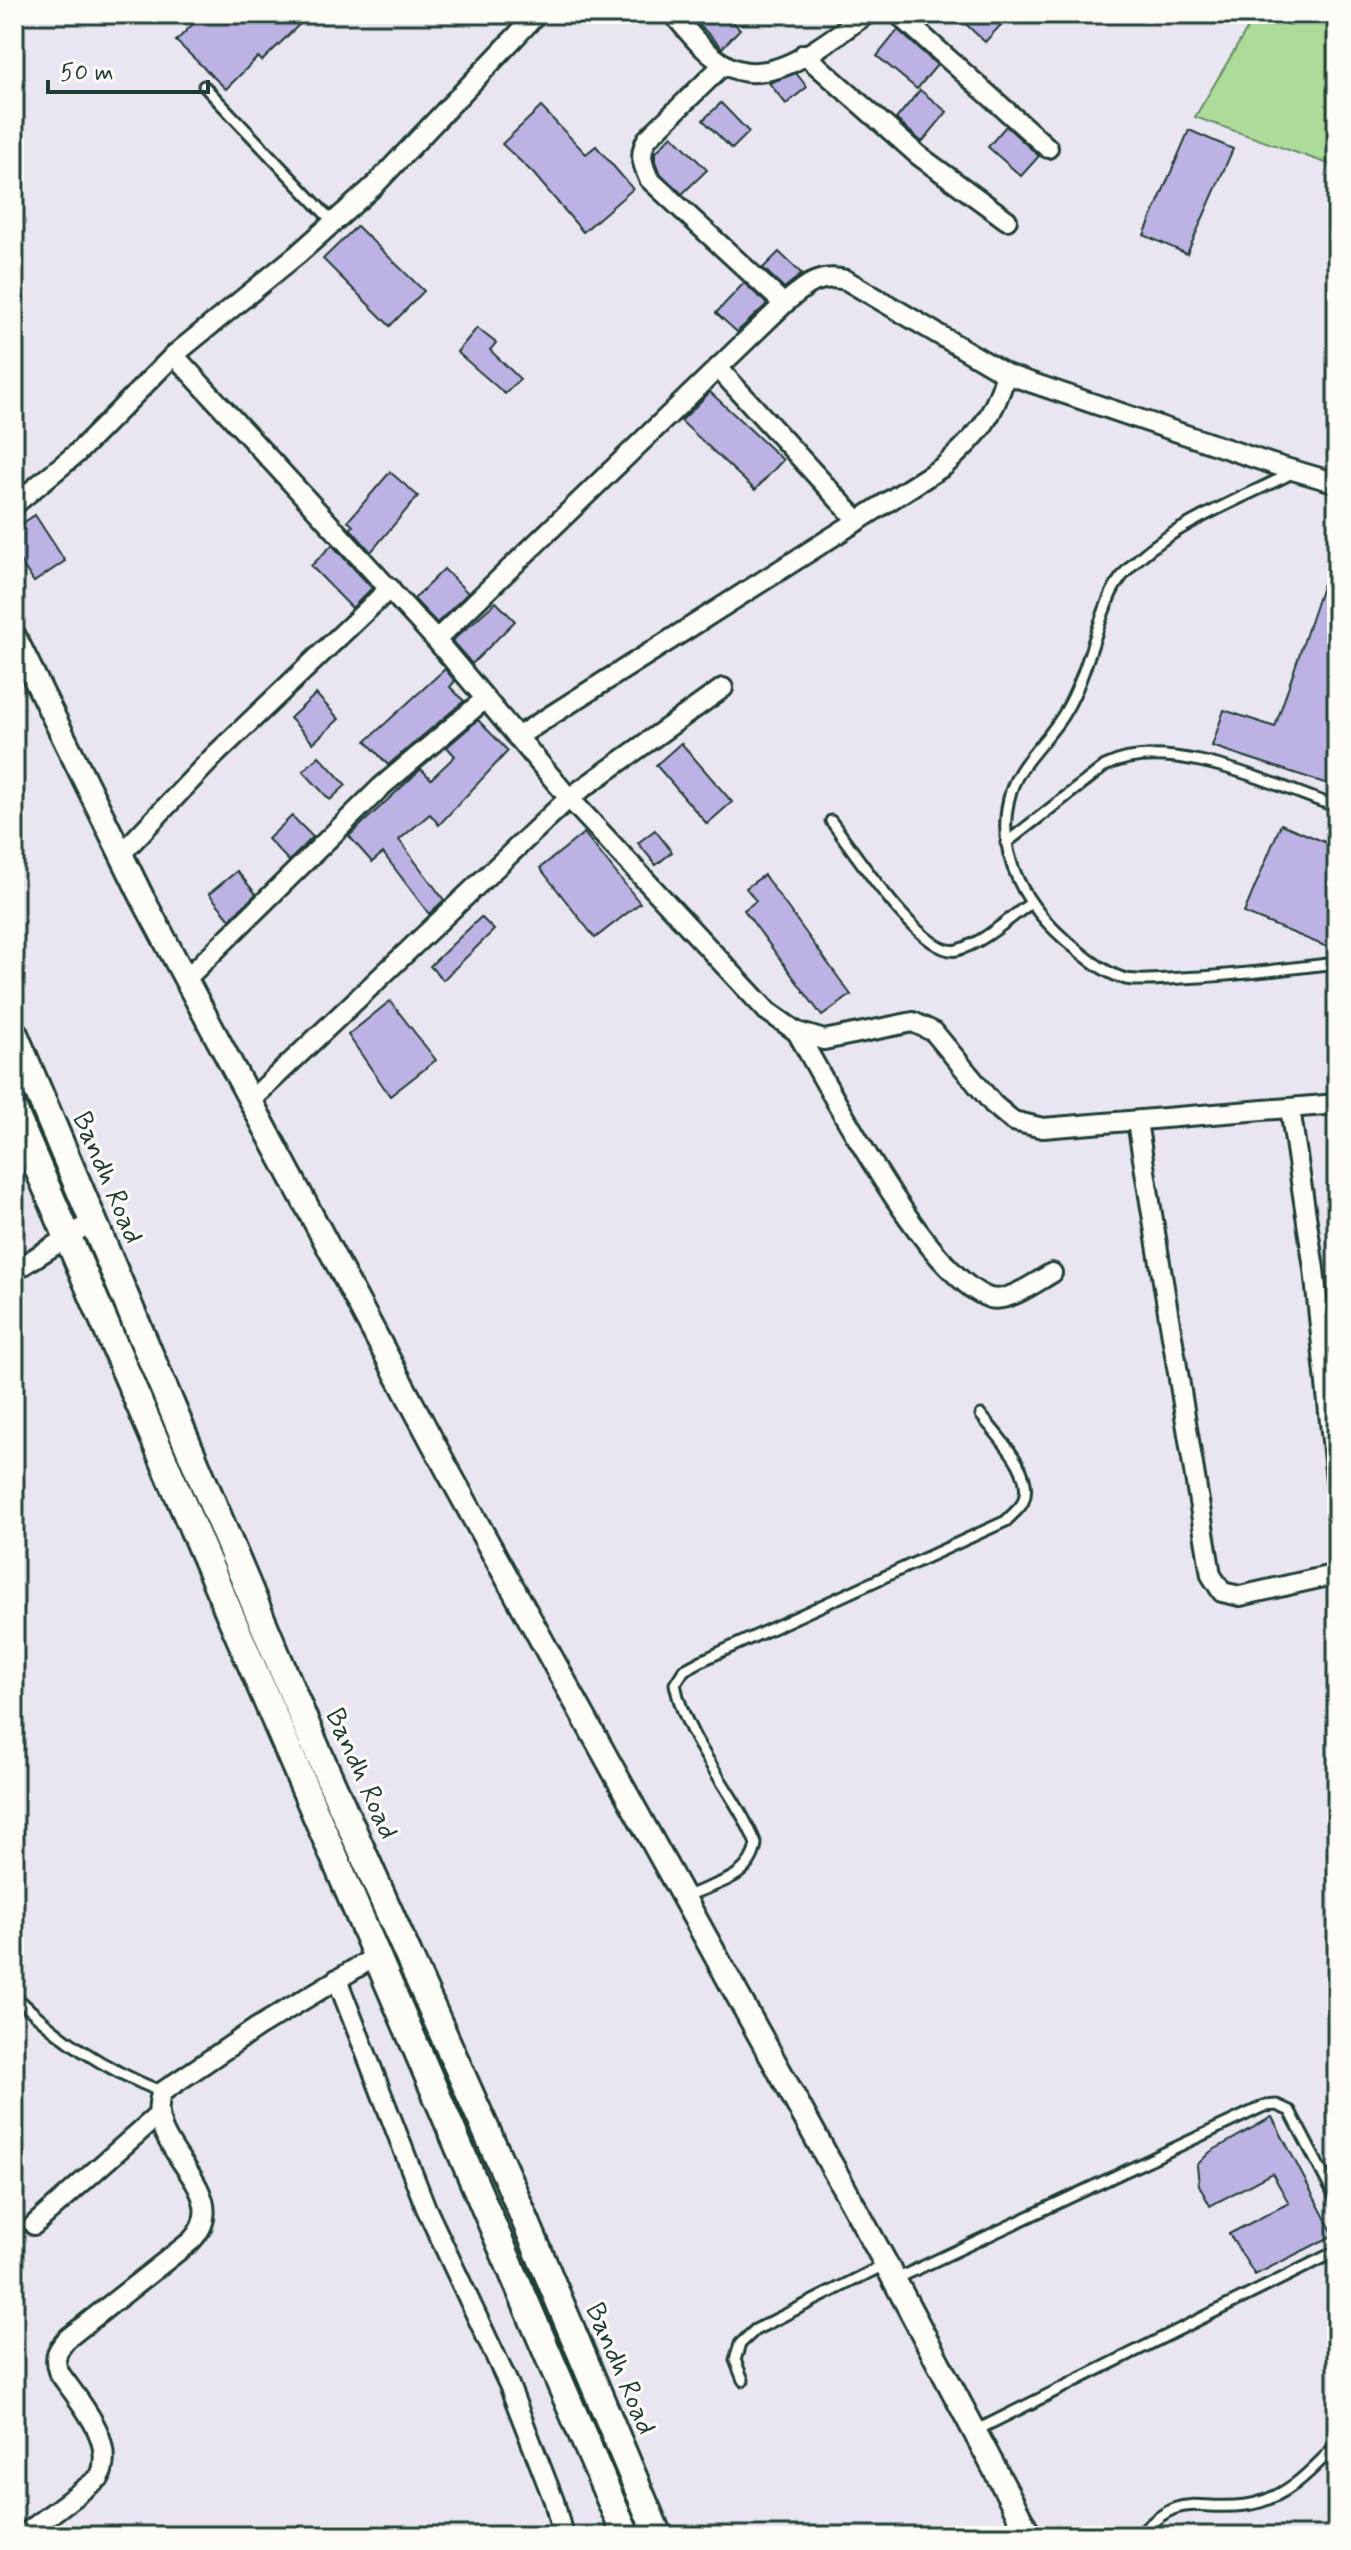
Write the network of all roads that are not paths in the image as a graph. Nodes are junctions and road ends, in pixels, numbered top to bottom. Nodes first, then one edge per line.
1 (537, 14) edge
2 (673, 14) edge
3 (867, 14) edge
4 (898, 14) edge
5 (804, 54) junction
6 (724, 64) junction
7 (204, 86) dead end
8 (1048, 148) dead end
9 (1007, 220) dead end
10 (333, 222) junction
11 (784, 304) junction
12 (174, 355) junction
13 (718, 368) junction
14 (1006, 374) junction
15 (1296, 471) junction
16 (1337, 483) edge
17 (14, 505) edge
18 (858, 521) junction
19 (390, 588) junction
20 (14, 636) edge
21 (436, 640) junction
22 (723, 688) dead end
23 (485, 699) junction
24 (517, 737) junction
25 (569, 798) junction
26 (1337, 807) edge
27 (831, 821) dead end
28 (1006, 843) junction
29 (121, 854) junction
30 (1031, 903) junction
31 (1337, 963) edge
32 (186, 979) junction
33 (797, 1032) junction
34 (14, 1034) edge
35 (251, 1100) junction
36 (1337, 1104) edge
37 (1290, 1108) junction
38 (14, 1112) edge
39 (1137, 1122) junction
40 (93, 1221) junction
41 (68, 1236) junction
42 (14, 1271) edge
43 (1052, 1273) dead end
44 (981, 1415) dead end
45 (1337, 1489) edge
46 (1337, 1574) edge
47 (684, 1897) junction
48 (378, 1955) junction
49 (337, 1979) junction
50 (14, 1995) edge
51 (162, 2092) junction
52 (157, 2116) junction
53 (1337, 2201) edge
54 (34, 2225) dead end
55 (1337, 2251) edge
56 (890, 2272) junction
57 (743, 2380) dead end
58 (974, 2432) junction
59 (1337, 2444) edge
60 (22, 2536) edge
61 (563, 2536) edge
62 (626, 2536) edge
63 (658, 2536) edge
64 (1030, 2536) edge
65 (1138, 2536) edge

1 - 10 street
2 - 6 street
3 - 5 street
4 - 8 street
5 - 6 street
5 - 9 street
6 - 11 street
7 - 10 lane
10 - 12 street
11 - 13 street
11 - 14 street
12 - 17 street
12 - 19 street
13 - 18 street
13 - 21 street
14 - 15 street
14 - 18 street
15 - 16 street
15 - 28 lane
18 - 24 street
19 - 21 street
19 - 29 street
20 - 29 street
21 - 23 street
22 - 25 street
23 - 24 street
23 - 32 street
24 - 25 street
25 - 33 street
25 - 35 street
26 - 28 lane
27 - 30 lane
28 - 30 lane
29 - 32 street
30 - 31 lane
32 - 35 street
33 - 39 street
33 - 43 street
34 - 40 main road, Bandh Road
35 - 47 street
36 - 37 street
37 - 39 street
37 - 45 street
38 - 41 main road, Bandh Road
39 - 46 street
40 - 41 street
40 - 63 main road, Bandh Road
41 - 42 street
41 - 48 main road, Bandh Road
44 - 47 lane
47 - 56 street
48 - 49 street
48 - 62 main road, Bandh Road
49 - 51 street
49 - 61 street
50 - 51 lane
51 - 52 street
52 - 54 street
52 - 60 street
53 - 56 lane
55 - 58 lane
56 - 57 lane
56 - 58 street
58 - 64 street
59 - 65 lane

